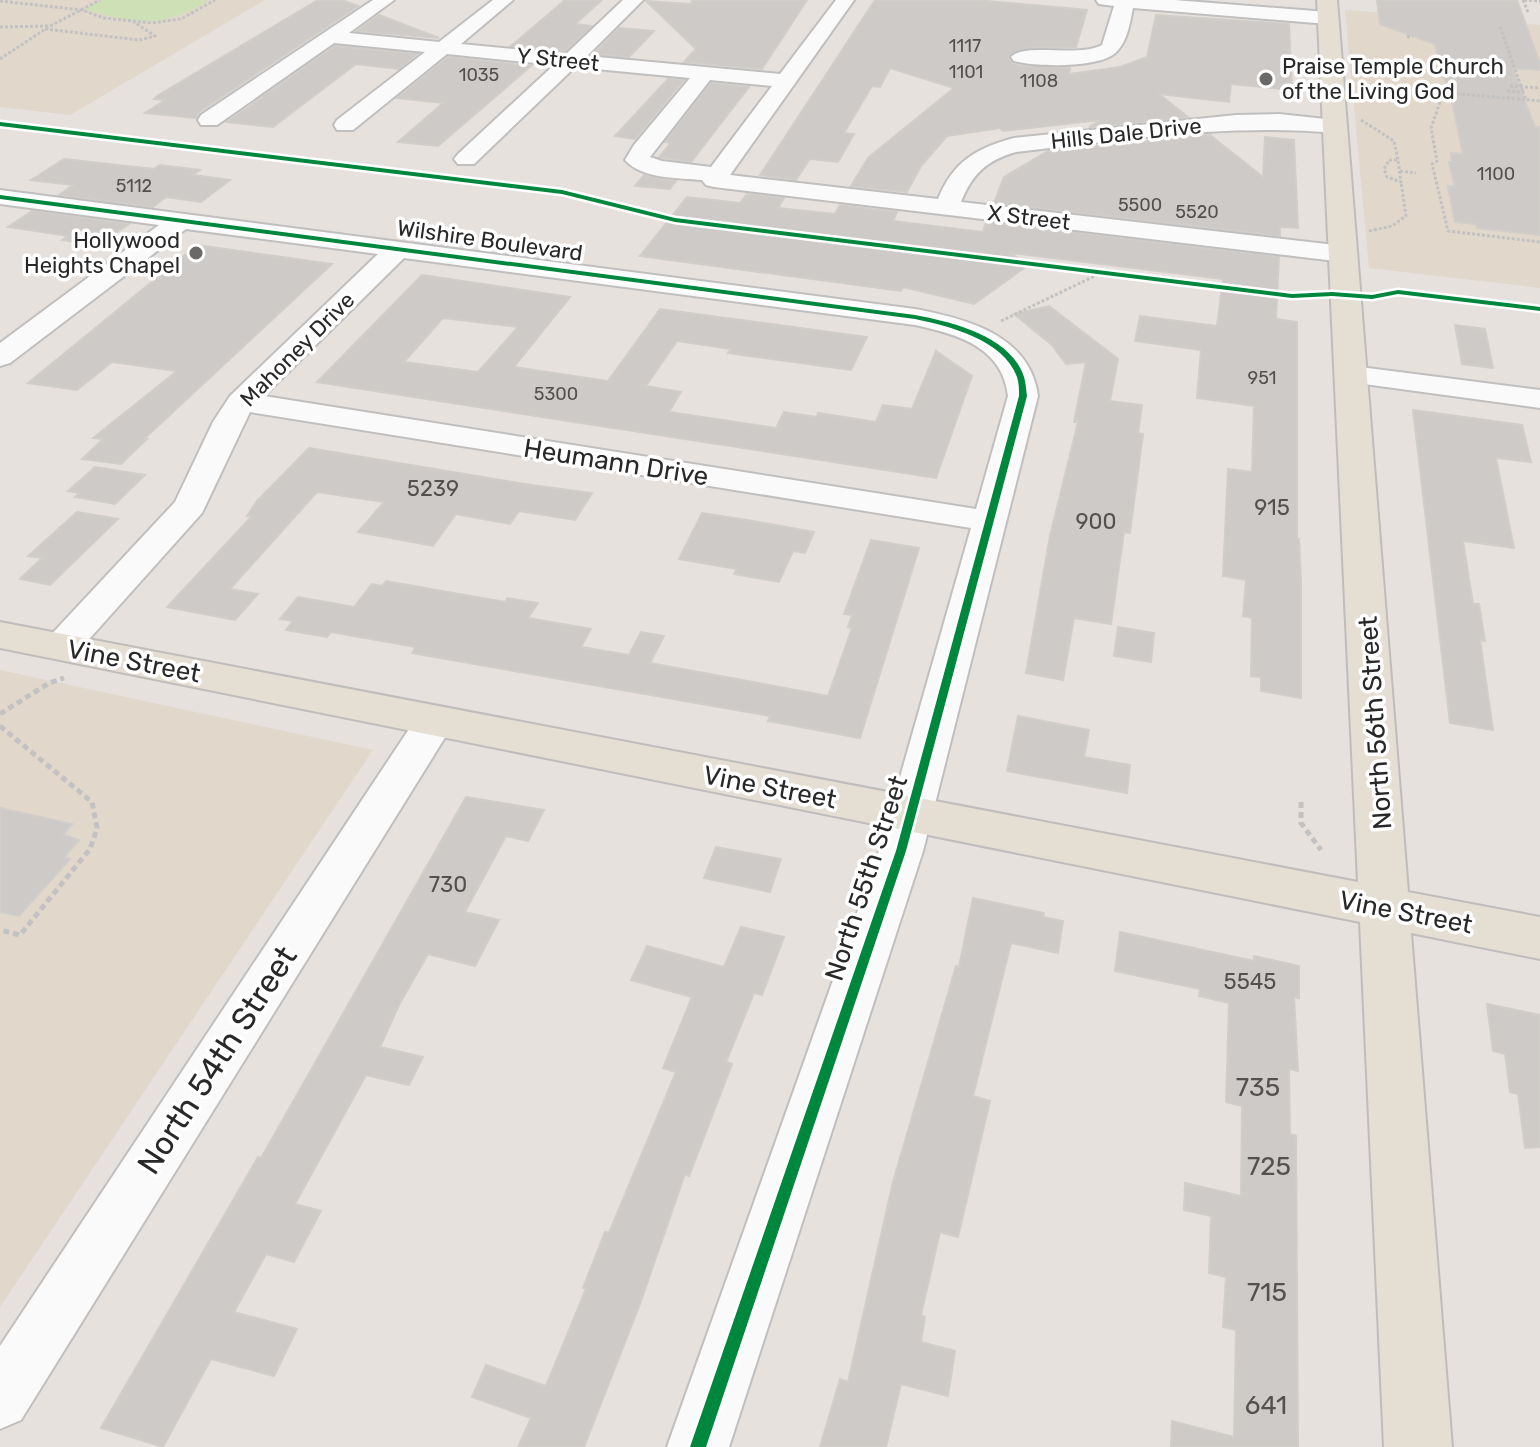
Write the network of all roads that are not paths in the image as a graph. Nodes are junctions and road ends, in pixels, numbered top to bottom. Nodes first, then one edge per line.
1 (385, 0) edge
2 (504, 0) edge
3 (634, 0) edge
4 (845, 0) edge
5 (1118, 1) edge
6 (1328, 9) edge
7 (330, 37) junction
8 (443, 48) junction
9 (1021, 57) dead end
10 (570, 61) junction
11 (705, 73) junction
12 (786, 81) junction
13 (209, 120) dead end
14 (1345, 122) junction
15 (345, 125) dead end
16 (466, 159) dead end
17 (716, 178) junction
18 (0, 197) edge
19 (947, 207) junction
20 (181, 221) junction
21 (399, 248) junction
22 (1344, 254) junction
23 (981, 330) joint
24 (0, 357) edge
25 (1352, 375) junction
26 (1540, 399) edge
27 (241, 402) junction
28 (990, 521) junction
29 (0, 635) edge
30 (62, 662) junction
31 (435, 721) junction
32 (912, 814) junction
33 (1386, 908) junction
34 (1540, 938) edge
35 (0, 1399) edge
36 (698, 1447) edge
37 (1418, 1447) edge

1 - 7 street
2 - 8 street
3 - 10 street
4 - 12 street
5 - 6 street
5 - 9 street
6 - 14 main road, North 56th Street
7 - 8 street, Y Street
7 - 13 street
8 - 10 street, Y Street
8 - 15 street
10 - 11 street, Y Street
10 - 16 street
11 - 12 street, Y Street
11 - 17 street, X Street
12 - 17 street
14 - 19 street, Hills Dale Drive
14 - 22 main road, North 56th Street
17 - 19 street, X Street
18 - 20 street, Wilshire Boulevard
19 - 22 street, X Street
20 - 21 street, Wilshire Boulevard
20 - 24 street
21 - 23 street, Wilshire Boulevard
21 - 27 street, Mahoney Drive
22 - 25 main road, North 56th Street
23 - 28 street, North 55th Street
25 - 26 street
25 - 33 main road, North 56th Street
27 - 28 street, Heumann Drive
27 - 30 street, Mahoney Drive
28 - 32 street, North 55th Street
29 - 30 main road, Vine Street
30 - 31 main road, Vine Street
31 - 32 main road, Vine Street
31 - 35 street, North 54th Street
32 - 33 main road, Vine Street
32 - 36 street, North 55th Street
33 - 34 main road, Vine Street
33 - 37 main road, North 56th Street

